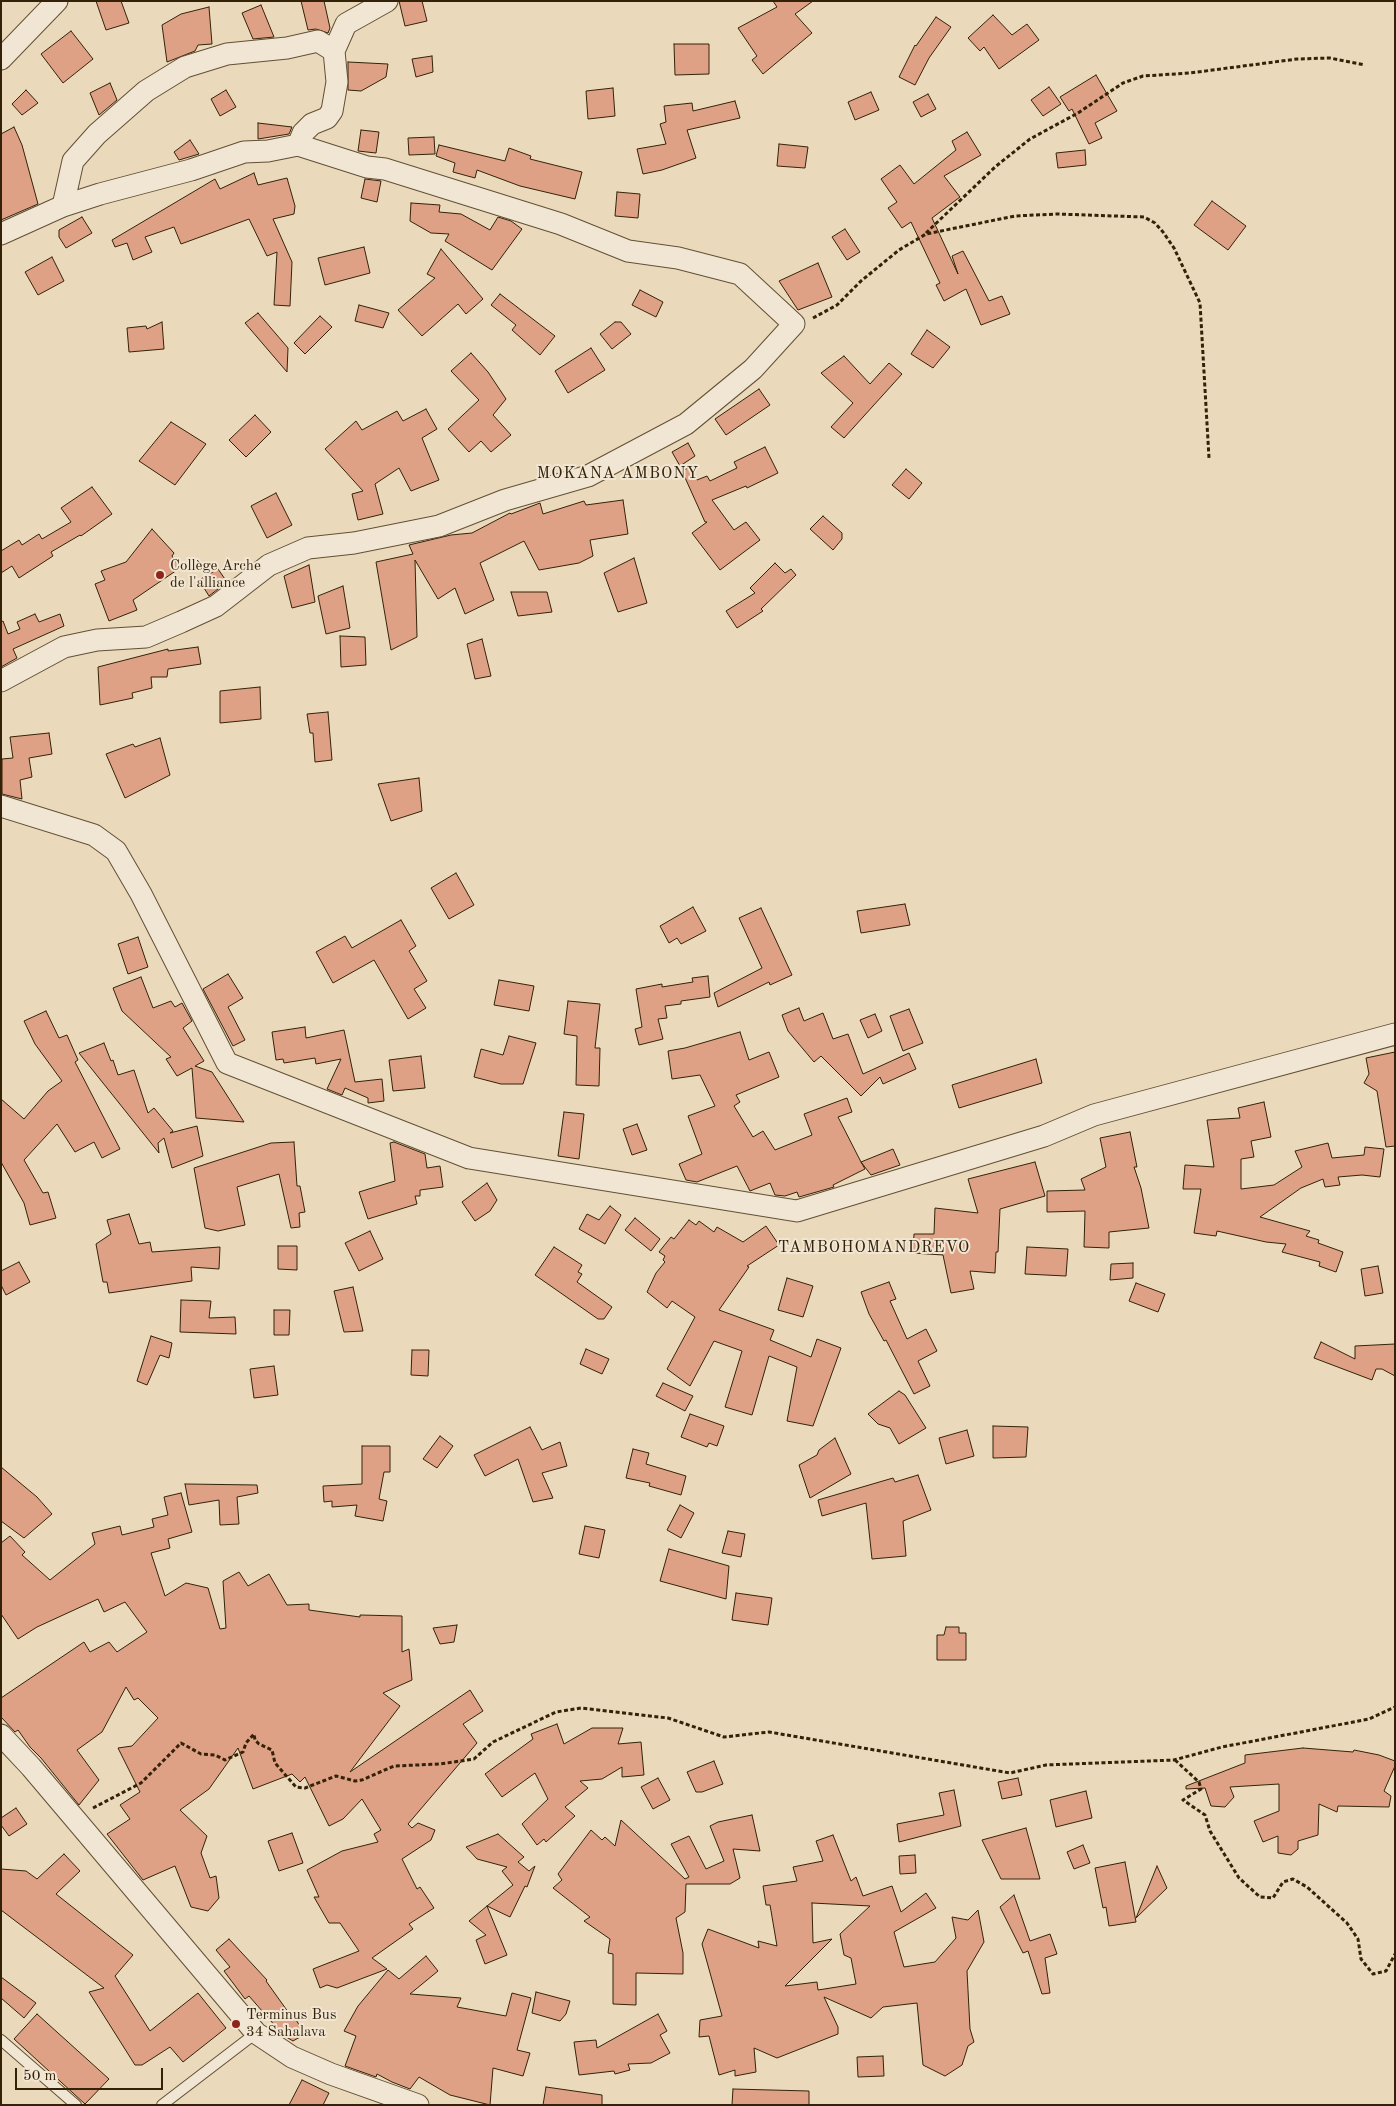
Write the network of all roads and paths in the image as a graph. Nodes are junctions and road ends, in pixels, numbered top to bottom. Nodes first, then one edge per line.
1 (56, 1) edge
2 (387, 1) edge
3 (334, 52) junction
4 (1, 59) edge
5 (1365, 65) dead end
6 (298, 145) junction
7 (62, 206) junction
8 (1, 234) edge
9 (926, 234) junction
10 (794, 324) junction
11 (1209, 458) dead end
12 (1, 681) edge
13 (1, 806) edge
14 (1395, 1034) edge
15 (1395, 1707) edge
16 (1, 1735) edge
17 (1174, 1760) junction
18 (76, 1820) junction
19 (1395, 1954) edge
20 (256, 2033) junction
21 (1, 2040) edge
22 (76, 2105) edge
23 (162, 2105) edge
24 (418, 2105) edge

1 - 4 street
2 - 3 street
3 - 6 street
3 - 7 street
5 - 9 path
6 - 7 street
6 - 10 street
7 - 8 street
9 - 10 path
9 - 11 path
10 - 12 street
13 - 14 street
15 - 17 path
16 - 18 street
17 - 18 path
17 - 19 path
18 - 20 street
20 - 23 lane
20 - 24 street
21 - 22 lane

